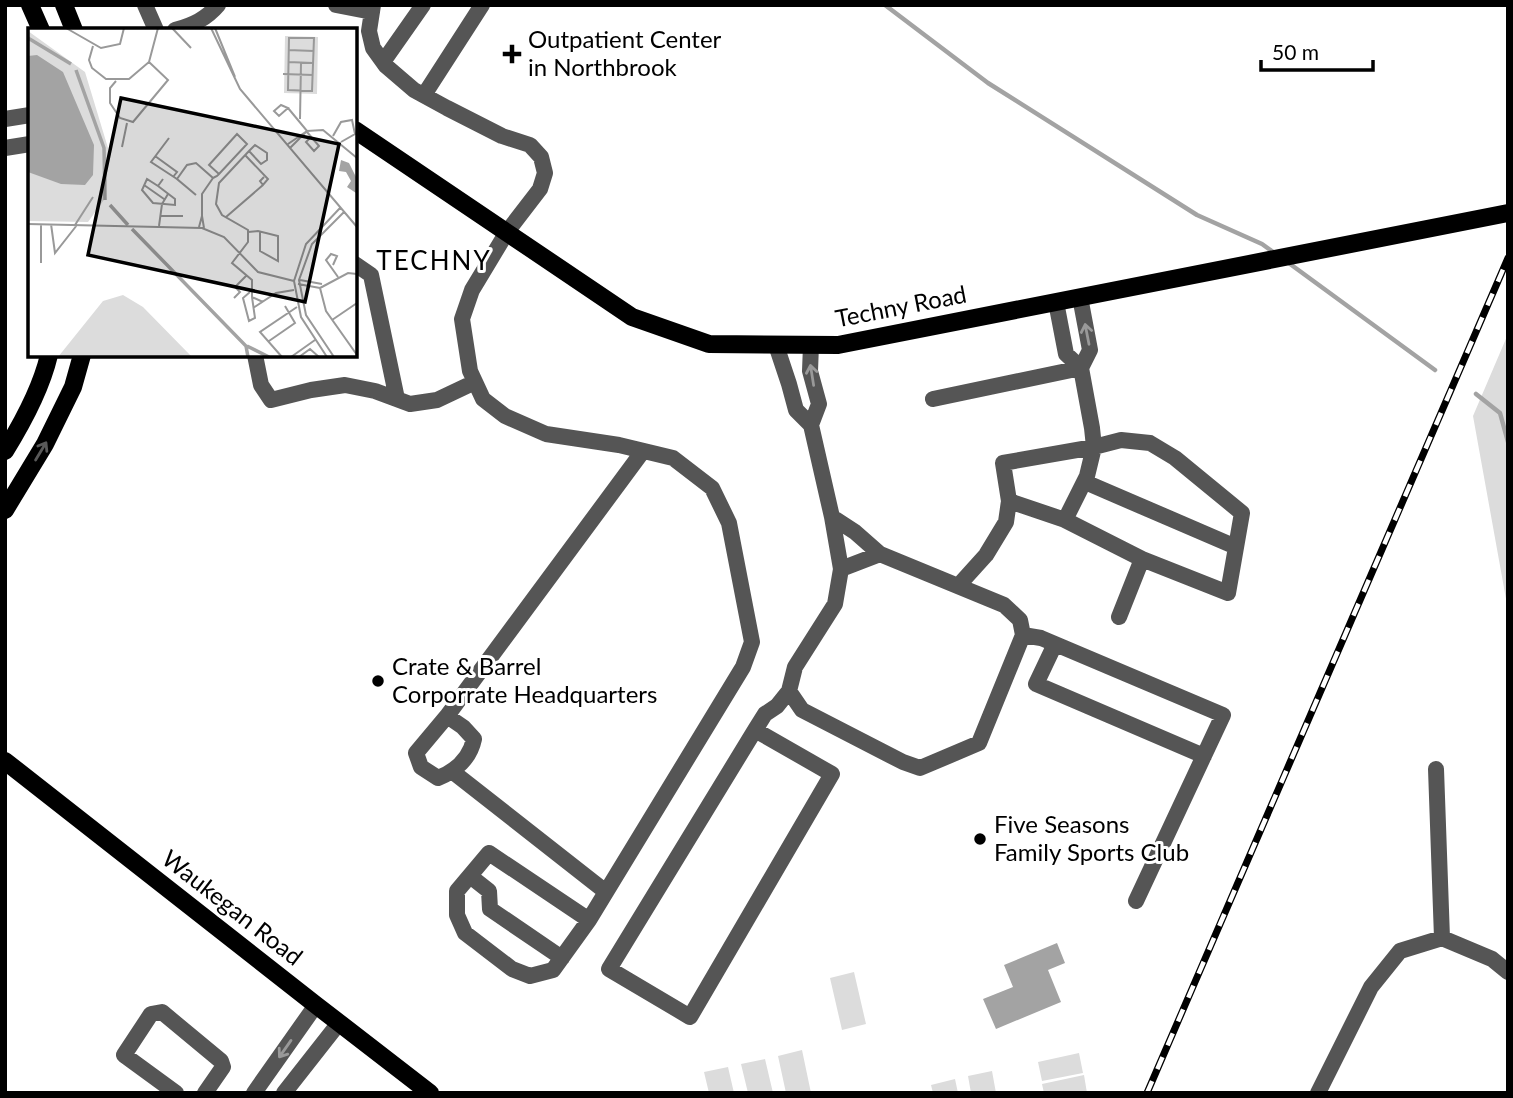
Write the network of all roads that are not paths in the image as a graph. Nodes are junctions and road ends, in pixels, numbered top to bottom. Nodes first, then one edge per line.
1 (30, 5) edge
2 (64, 5) edge
3 (145, 5) edge
4 (218, 5) edge
5 (336, 5) edge
6 (423, 5) edge
7 (482, 5) edge
8 (373, 8) edge
9 (40, 28) edge
10 (73, 28) edge
11 (155, 28) edge
12 (183, 28) edge
13 (383, 62) junction
14 (424, 95) junction
15 (28, 116) edge
16 (5, 119) edge
17 (357, 131) edge
18 (28, 144) edge
19 (5, 148) edge
20 (1508, 213) edge
21 (507, 232) junction
22 (357, 265) edge
23 (1080, 297) junction
24 (1056, 302) junction
25 (776, 345) junction
26 (811, 345) junction
27 (48, 357) edge
28 (81, 357) edge
29 (255, 357) edge
30 (1081, 368) junction
31 (475, 382) junction
32 (397, 399) junction
33 (933, 399) dead end
34 (811, 425) junction
35 (1094, 447) junction
36 (5, 451) edge
37 (643, 451) junction
38 (1084, 482) junction
39 (1009, 501) junction
40 (5, 510) edge
41 (832, 517) junction
42 (1065, 520) junction
43 (1236, 547) junction
44 (880, 554) junction
45 (1142, 559) junction
46 (841, 569) junction
47 (958, 586) junction
48 (1119, 617) dead end
49 (1023, 635) junction
50 (1055, 644) junction
51 (789, 691) junction
52 (447, 716) junction
53 (755, 730) junction
54 (1204, 756) junction
55 (5, 761) edge
56 (1436, 769) dead end
57 (453, 772) junction
58 (470, 876) junction
59 (606, 892) junction
60 (1136, 901) dead end
61 (589, 920) junction
62 (1441, 938) junction
63 (562, 958) junction
64 (1508, 972) edge
65 (316, 1005) junction
66 (339, 1023) junction
67 (176, 1093) edge
68 (205, 1093) edge
69 (254, 1093) edge
70 (284, 1093) edge
71 (430, 1093) edge
72 (1318, 1093) edge

1 - 9 main road
2 - 10 main road
3 - 11 street
4 - 12 street
5 - 8 street
6 - 13 street
7 - 14 street
8 - 13 street
13 - 14 street
14 - 21 street
15 - 16 street
17 - 21 main road, Techny Road
18 - 19 street
20 - 23 main road, Techny Road
21 - 25 main road, Techny Road
21 - 31 street
22 - 32 street
23 - 24 main road, Techny Road
30 -> 23 street
24 - 26 main road, Techny Road
24 - 30 street
25 - 26 main road, Techny Road
25 - 34 street
34 -> 26 street
27 - 36 main road
40 -> 28 main road
29 - 32 street
30 - 33 street
30 - 35 street
31 - 32 street
31 - 37 street
34 - 41 street
35 - 38 street
35 - 39 street
35 - 43 street
37 - 52 street
37 - 59 street
38 - 42 street
38 - 43 street
39 - 42 street
39 - 47 street
41 - 44 street
41 - 46 street
42 - 45 street
43 - 45 street
44 - 46 street
44 - 47 street
45 - 48 street
46 - 51 street
47 - 49 street
49 - 50 street
49 - 51 street
50 - 54 street
50 - 54 street
51 - 53 street
52 - 57 street
52 - 57 street
53 - 53 street
54 - 60 street
55 - 65 main road, Waukegan Road
56 - 62 street
57 - 59 street
58 - 61 street
58 - 63 street
58 - 63 street
59 - 61 street
61 - 63 street
62 - 64 street
62 - 72 street
65 - 66 main road, Waukegan Road
65 -> 69 street
66 - 70 street
66 - 71 main road, Waukegan Road
67 - 68 street

